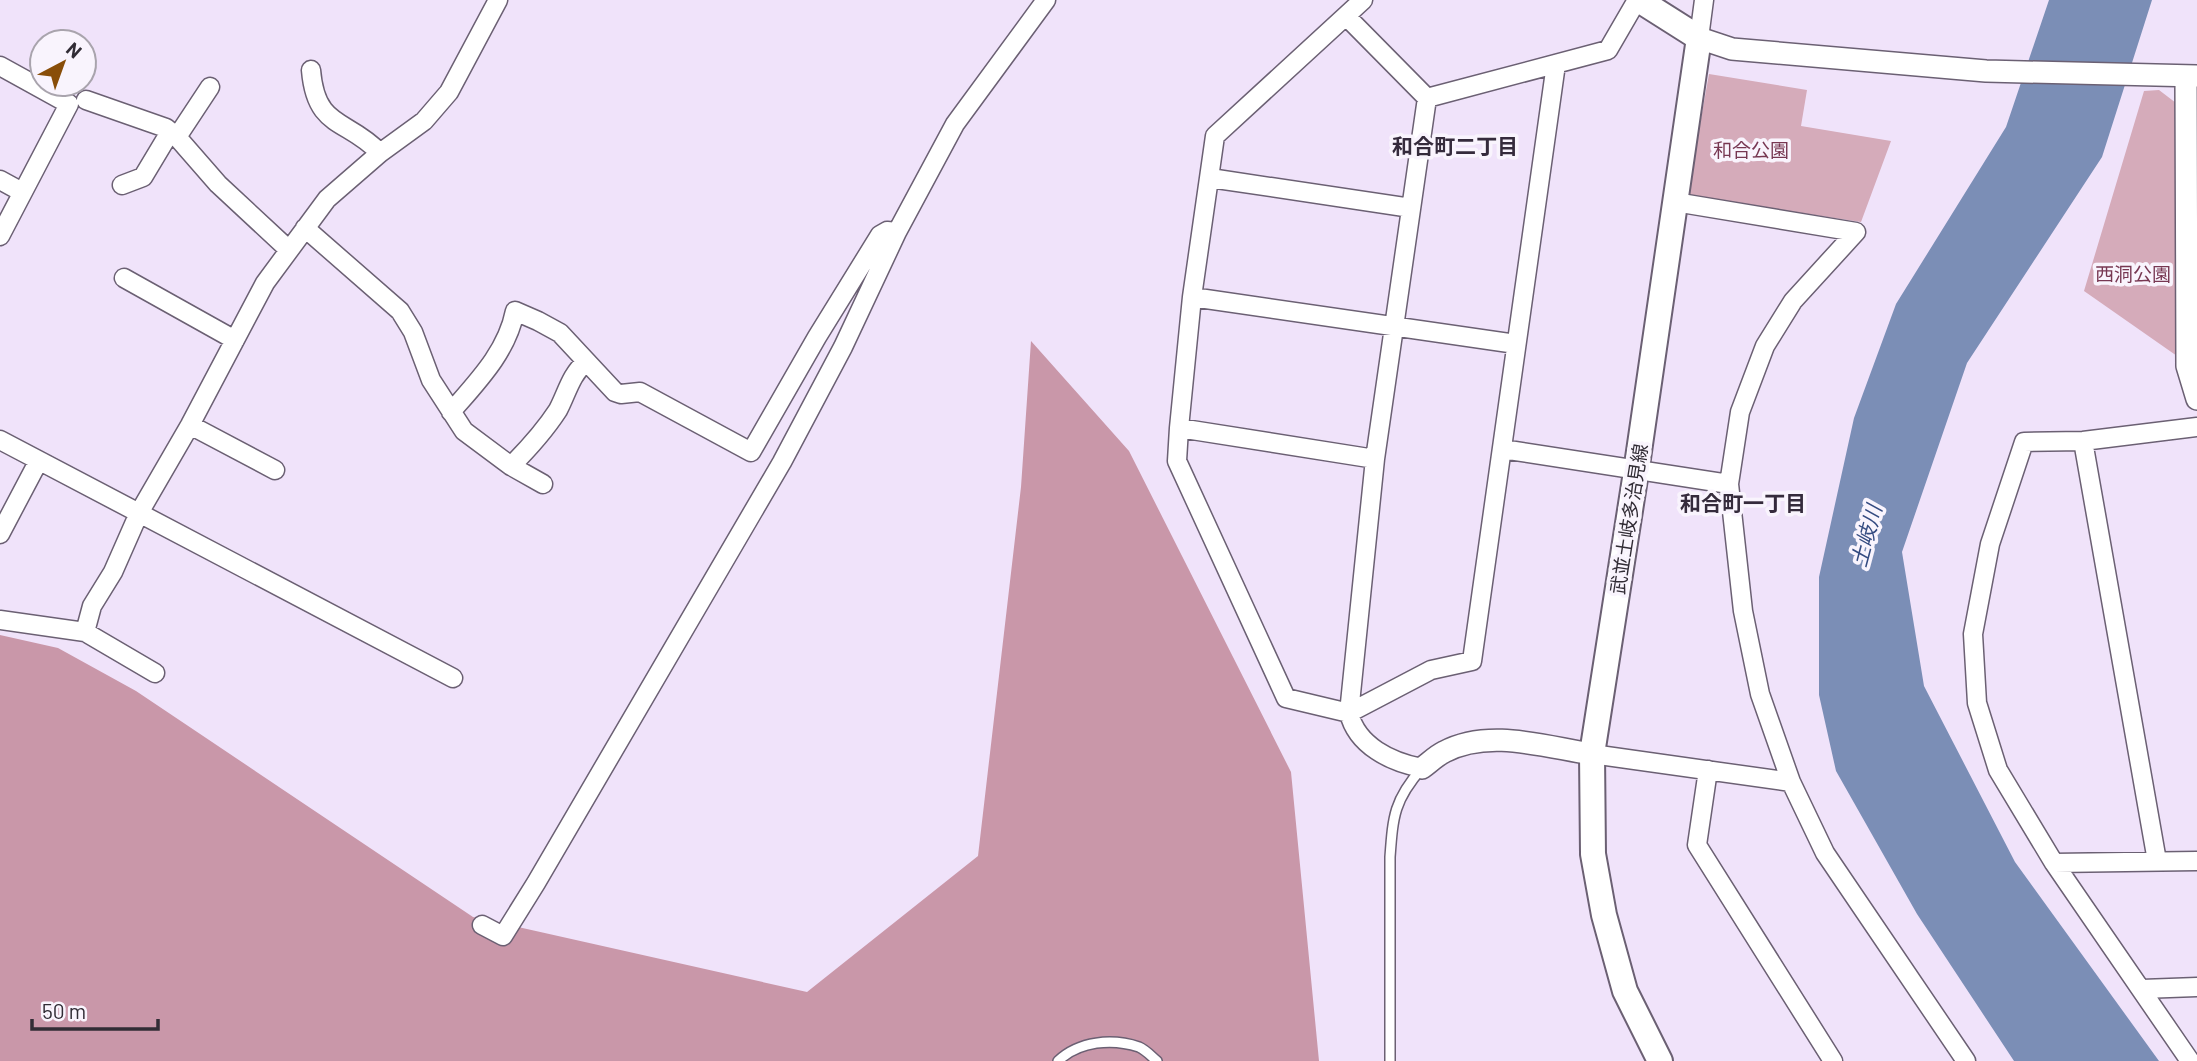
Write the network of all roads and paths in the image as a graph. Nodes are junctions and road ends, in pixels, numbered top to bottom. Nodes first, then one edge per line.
1 (498, 0) edge
2 (1046, 0) edge
3 (1363, 0) edge
4 (1638, 0) edge
5 (1704, 0) edge
6 (1347, 17) junction
7 (1699, 38) junction
8 (1556, 64) junction
9 (0, 66) edge
10 (311, 70) dead end
11 (2192, 76) edge
12 (210, 87) dead end
13 (1427, 98) junction
14 (86, 100) dead end
15 (174, 134) junction
16 (380, 153) junction
17 (1210, 178) junction
18 (0, 180) edge
19 (122, 185) dead end
20 (22, 192) junction
21 (1675, 202) junction
22 (1411, 208) junction
23 (305, 228) junction
24 (897, 232) junction
25 (0, 236) edge
26 (289, 250) junction
27 (124, 278) dead end
28 (1192, 297) junction
29 (1394, 327) junction
30 (235, 340) junction
31 (1516, 344) junction
32 (586, 362) junction
33 (2197, 399) edge
34 (451, 412) junction
35 (190, 425) junction
36 (2197, 427) edge
37 (1179, 428) junction
38 (0, 440) edge
39 (2083, 441) junction
40 (1502, 449) junction
41 (1375, 459) junction
42 (38, 462) junction
43 (511, 466) junction
44 (275, 470) dead end
45 (1636, 472) junction
46 (543, 484) dead end
47 (1729, 484) junction
48 (139, 513) junction
49 (0, 534) edge
50 (0, 620) edge
51 (85, 632) junction
52 (155, 673) dead end
53 (453, 678) dead end
54 (1349, 713) junction
55 (1592, 754) junction
56 (1422, 768) junction
57 (1708, 770) junction
58 (1791, 782) junction
59 (2157, 861) junction
60 (2197, 861) edge
61 (2054, 863) junction
62 (482, 925) dead end
63 (2197, 987) edge
64 (2142, 989) junction
65 (1058, 1061) edge
66 (1157, 1061) edge
67 (1390, 1061) edge
68 (1660, 1061) edge
69 (1833, 1061) edge
70 (1966, 1061) edge
71 (2190, 1061) edge

1 - 16 street
2 - 24 street
3 - 6 street
4 - 7 main road
4 - 8 street
5 - 7 street
6 - 13 street
6 - 17 street
7 - 11 street
7 - 21 main road, 武並土岐多治見線
8 - 13 street
8 - 31 street
9 - 20 street
10 - 16 street
11 - 33 street
12 - 15 street
13 - 22 street
14 - 15 street
15 - 19 street
15 - 26 street
16 - 23 street
17 - 22 street
17 - 28 street
18 - 20 street
20 - 25 street
21 - 45 main road, 武並土岐多治見線
21 - 47 street
22 - 29 street
23 - 26 street
23 - 34 street
24 - 32 street
24 - 62 street
26 - 30 street
27 - 30 street
28 - 29 street
28 - 37 street
29 - 31 street
29 - 41 street
30 - 35 street
31 - 40 street
32 - 34 street
32 - 43 street
34 - 43 street
35 - 44 street
35 - 48 street
36 - 39 street
37 - 41 street
37 - 54 street
38 - 42 street
39 - 59 street
39 - 61 street
40 - 45 street
40 - 54 street
41 - 54 street
42 - 48 street
42 - 49 street
43 - 46 street
45 - 47 street
45 - 55 main road, 武並土岐多治見線
47 - 58 street
48 - 51 street
48 - 53 street
50 - 51 street
51 - 52 street
54 - 56 street
55 - 56 street
55 - 57 street
55 - 68 main road, 武並土岐多治見線
56 - 67 lane
57 - 58 street
57 - 69 street
58 - 70 street
59 - 60 street
59 - 61 street
61 - 64 street
63 - 64 street
64 - 71 street
65 - 66 lane

